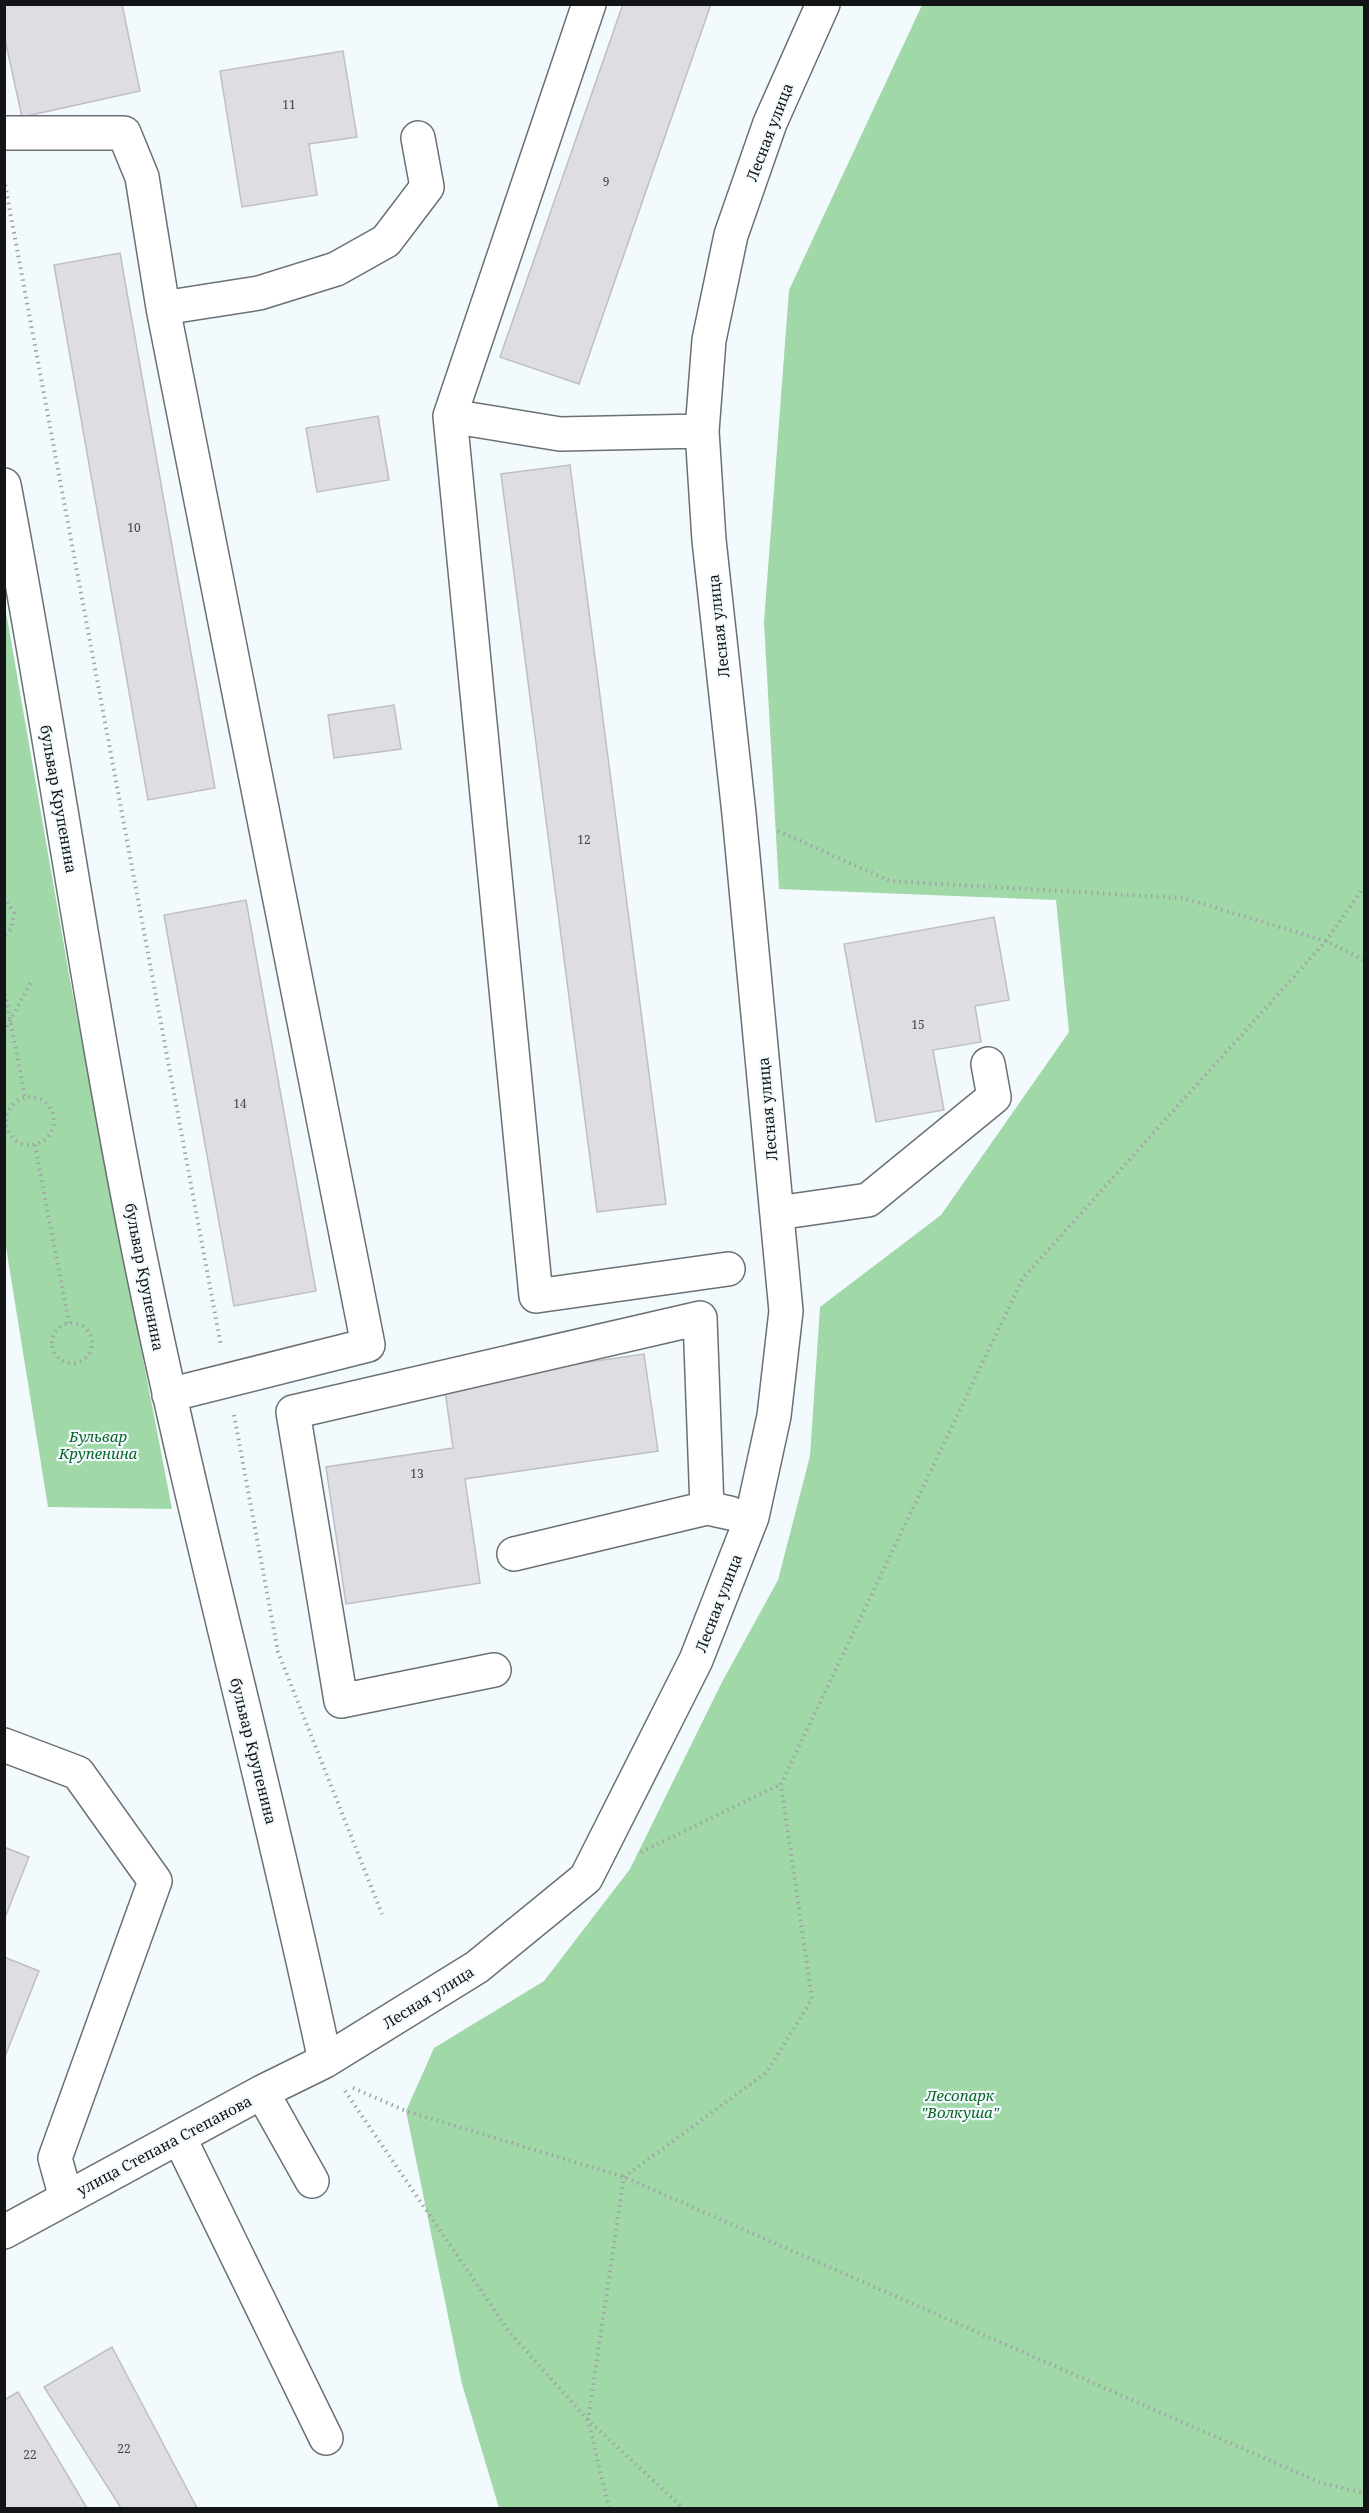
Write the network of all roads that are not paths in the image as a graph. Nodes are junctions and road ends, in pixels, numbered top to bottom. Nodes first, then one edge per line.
1 (589, 4) edge
2 (823, 4) edge
3 (4, 134) edge
4 (418, 138) dead end
5 (162, 308) junction
6 (450, 416) junction
7 (702, 431) junction
8 (4, 485) edge
9 (988, 1064) dead end
10 (777, 1214) junction
11 (728, 1269) dead end
12 (169, 1395) junction
13 (708, 1508) junction
14 (752, 1517) junction
15 (514, 1554) dead end
16 (494, 1670) dead end
17 (4, 1745) edge
18 (332, 2072) junction
19 (262, 2092) junction
20 (179, 2137) junction
21 (312, 2181) dead end
22 (66, 2198) junction
23 (4, 2232) edge
24 (326, 2438) dead end

1 - 6 street
2 - 7 street, Лесная улица
3 - 5 street
4 - 5 street
5 - 12 street
6 - 7 street
6 - 11 street
7 - 10 street, Лесная улица
8 - 12 street, бульвар Крупенина
9 - 10 street
10 - 14 street, Лесная улица
12 - 18 street, бульвар Крупенина
13 - 14 street
13 - 15 street
13 - 16 street
14 - 18 street, Лесная улица
17 - 22 street
18 - 19 street, улица Степана Степанова
19 - 20 street, улица Степана Степанова
19 - 21 street
20 - 22 street, улица Степана Степанова
20 - 24 street
22 - 23 street, улица Степана Степанова

